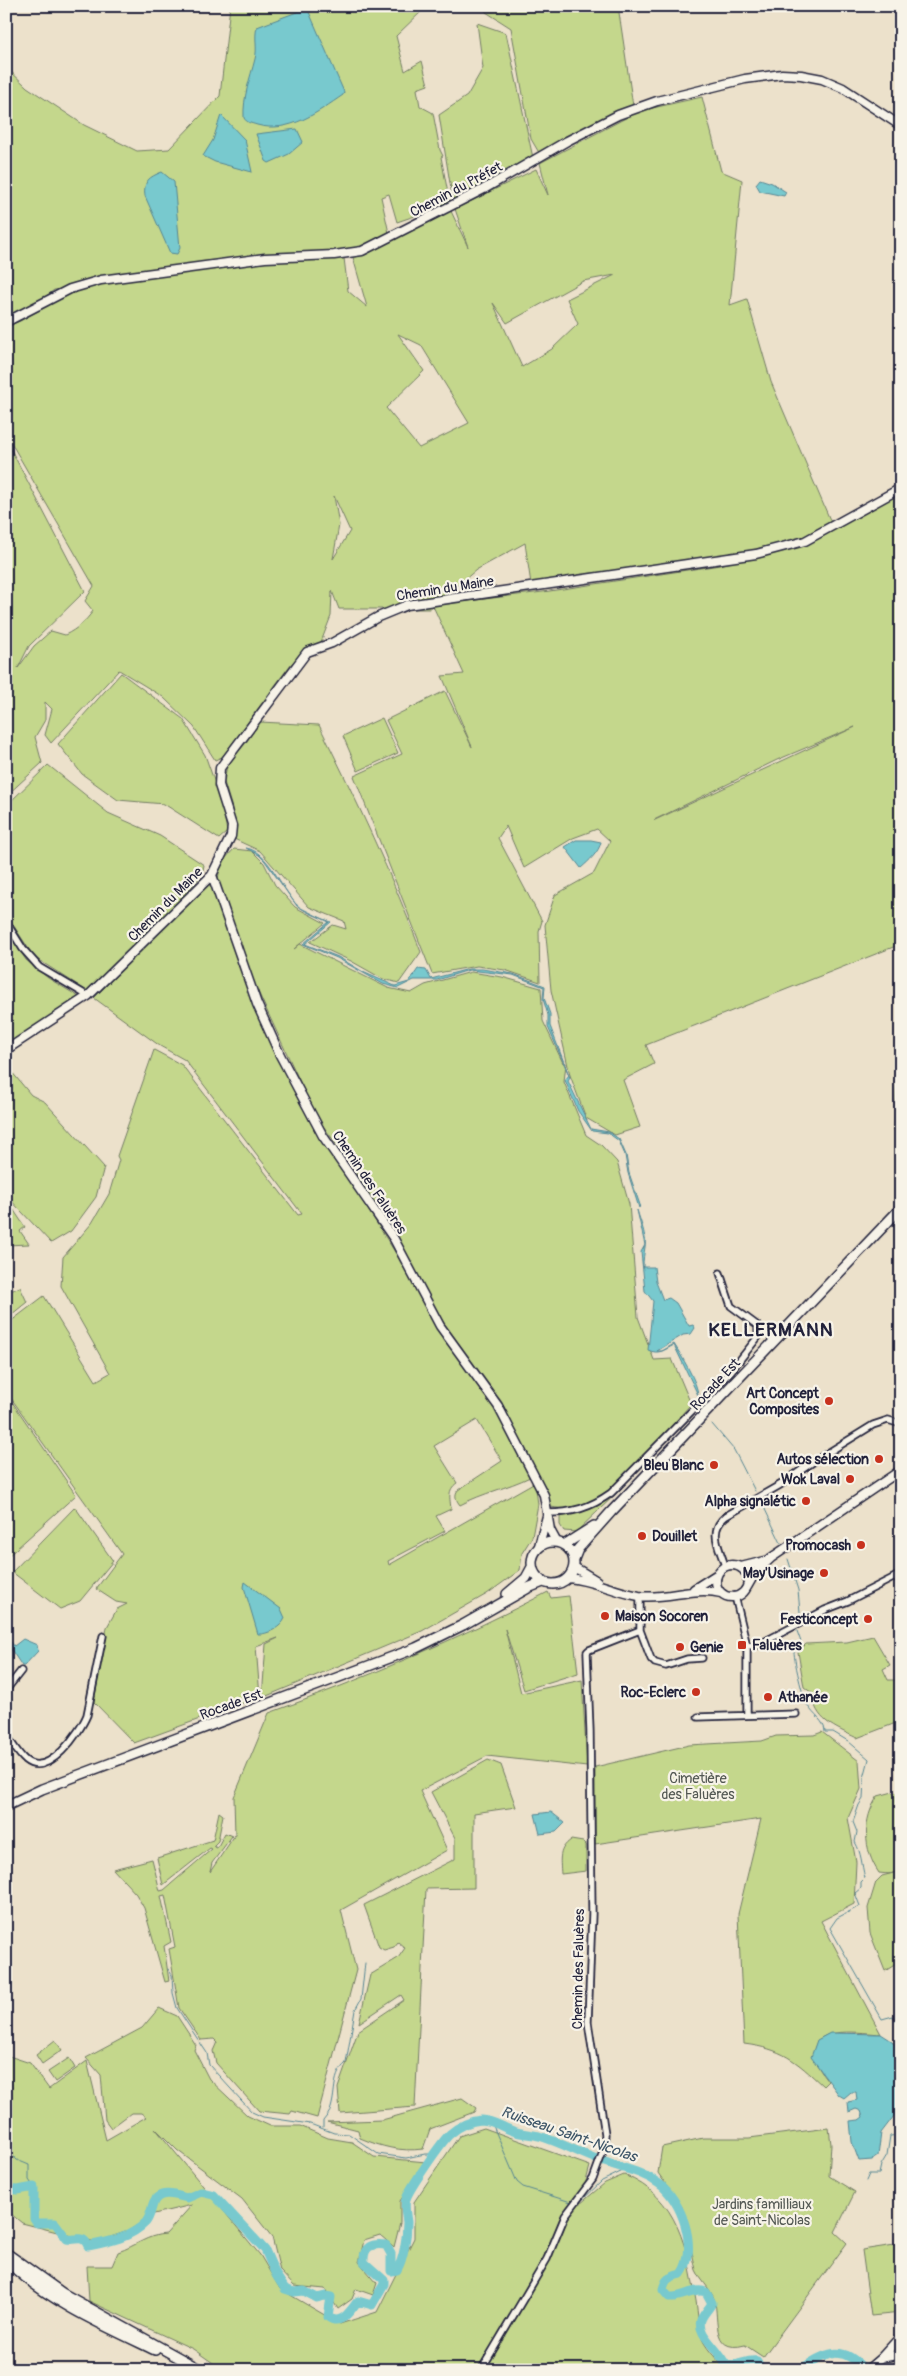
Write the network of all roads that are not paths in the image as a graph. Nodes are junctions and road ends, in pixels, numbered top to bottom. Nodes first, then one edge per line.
1 (901, 126) edge
2 (6, 322) edge
3 (901, 488) edge
4 (212, 875) junction
5 (6, 922) edge
6 (88, 996) junction
7 (6, 1050) edge
8 (901, 1208) edge
9 (720, 1273) dead end
10 (901, 1424) edge
11 (901, 1470) edge
12 (611, 1512) junction
13 (547, 1515) junction
14 (560, 1543) junction
15 (539, 1546) junction
16 (771, 1558) junction
17 (574, 1563) junction
18 (725, 1566) junction
19 (532, 1567) junction
20 (741, 1567) junction
21 (901, 1574) edge
22 (716, 1575) junction
23 (568, 1578) junction
24 (543, 1582) junction
25 (603, 1585) junction
26 (747, 1586) junction
27 (690, 1591) junction
28 (721, 1592) junction
29 (640, 1596) junction
30 (735, 1596) junction
31 (464, 1625) junction
32 (640, 1630) junction
33 (103, 1636) dead end
34 (747, 1646) junction
35 (702, 1658) dead end
36 (21, 1671) dead end
37 (6, 1690) edge
38 (796, 1714) dead end
39 (747, 1715) junction
40 (698, 1717) dead end
41 (6, 1735) edge
42 (6, 1806) edge
43 (6, 2253) edge
44 (6, 2260) edge
45 (901, 2336) edge
46 (894, 2344) junction
47 (901, 2353) edge
48 (881, 2358) junction
49 (868, 2369) edge
50 (195, 2370) edge
51 (201, 2370) edge
52 (482, 2370) edge

1 - 2 street, Chemin du Préfet
3 - 4 street, Chemin du Maine
4 - 6 street, Chemin du Maine
4 - 13 street, Chemin des Faluères
5 - 6 street
6 - 7 street, Chemin du Maine
8 - 12 main road, Rocade Est
9 - 13 street
10 - 18 street
11 - 16 street
12 - 14 main road, Rocade Est
12 - 17 main road, Rocade Est
13 - 14 street, Chemin des Faluères
13 - 15 street, Chemin des Faluères
14 - 15 main road
14 - 17 main road
15 - 19 main road
16 - 20 street
16 - 26 street
17 - 23 main road
17 - 25 street
18 - 20 street
18 - 22 street
19 - 24 main road
19 - 31 main road, Rocade Est
20 - 26 street
21 - 34 street
22 - 27 street
22 - 28 street
23 - 24 main road
23 - 25 street
24 - 31 main road, Rocade Est
25 - 29 street
26 - 30 street
27 - 28 street
27 - 29 street
28 - 30 street
29 - 32 street
30 - 34 street
31 - 42 main road, Rocade Est
32 - 35 street
32 - 52 street, Chemin des Faluères
33 - 41 street
34 - 39 street
36 - 37 street
38 - 39 street
39 - 40 street
43 - 51 main road
44 - 50 main road
45 - 46 street
46 - 47 street
46 - 48 street
47 - 48 street
48 - 49 street

